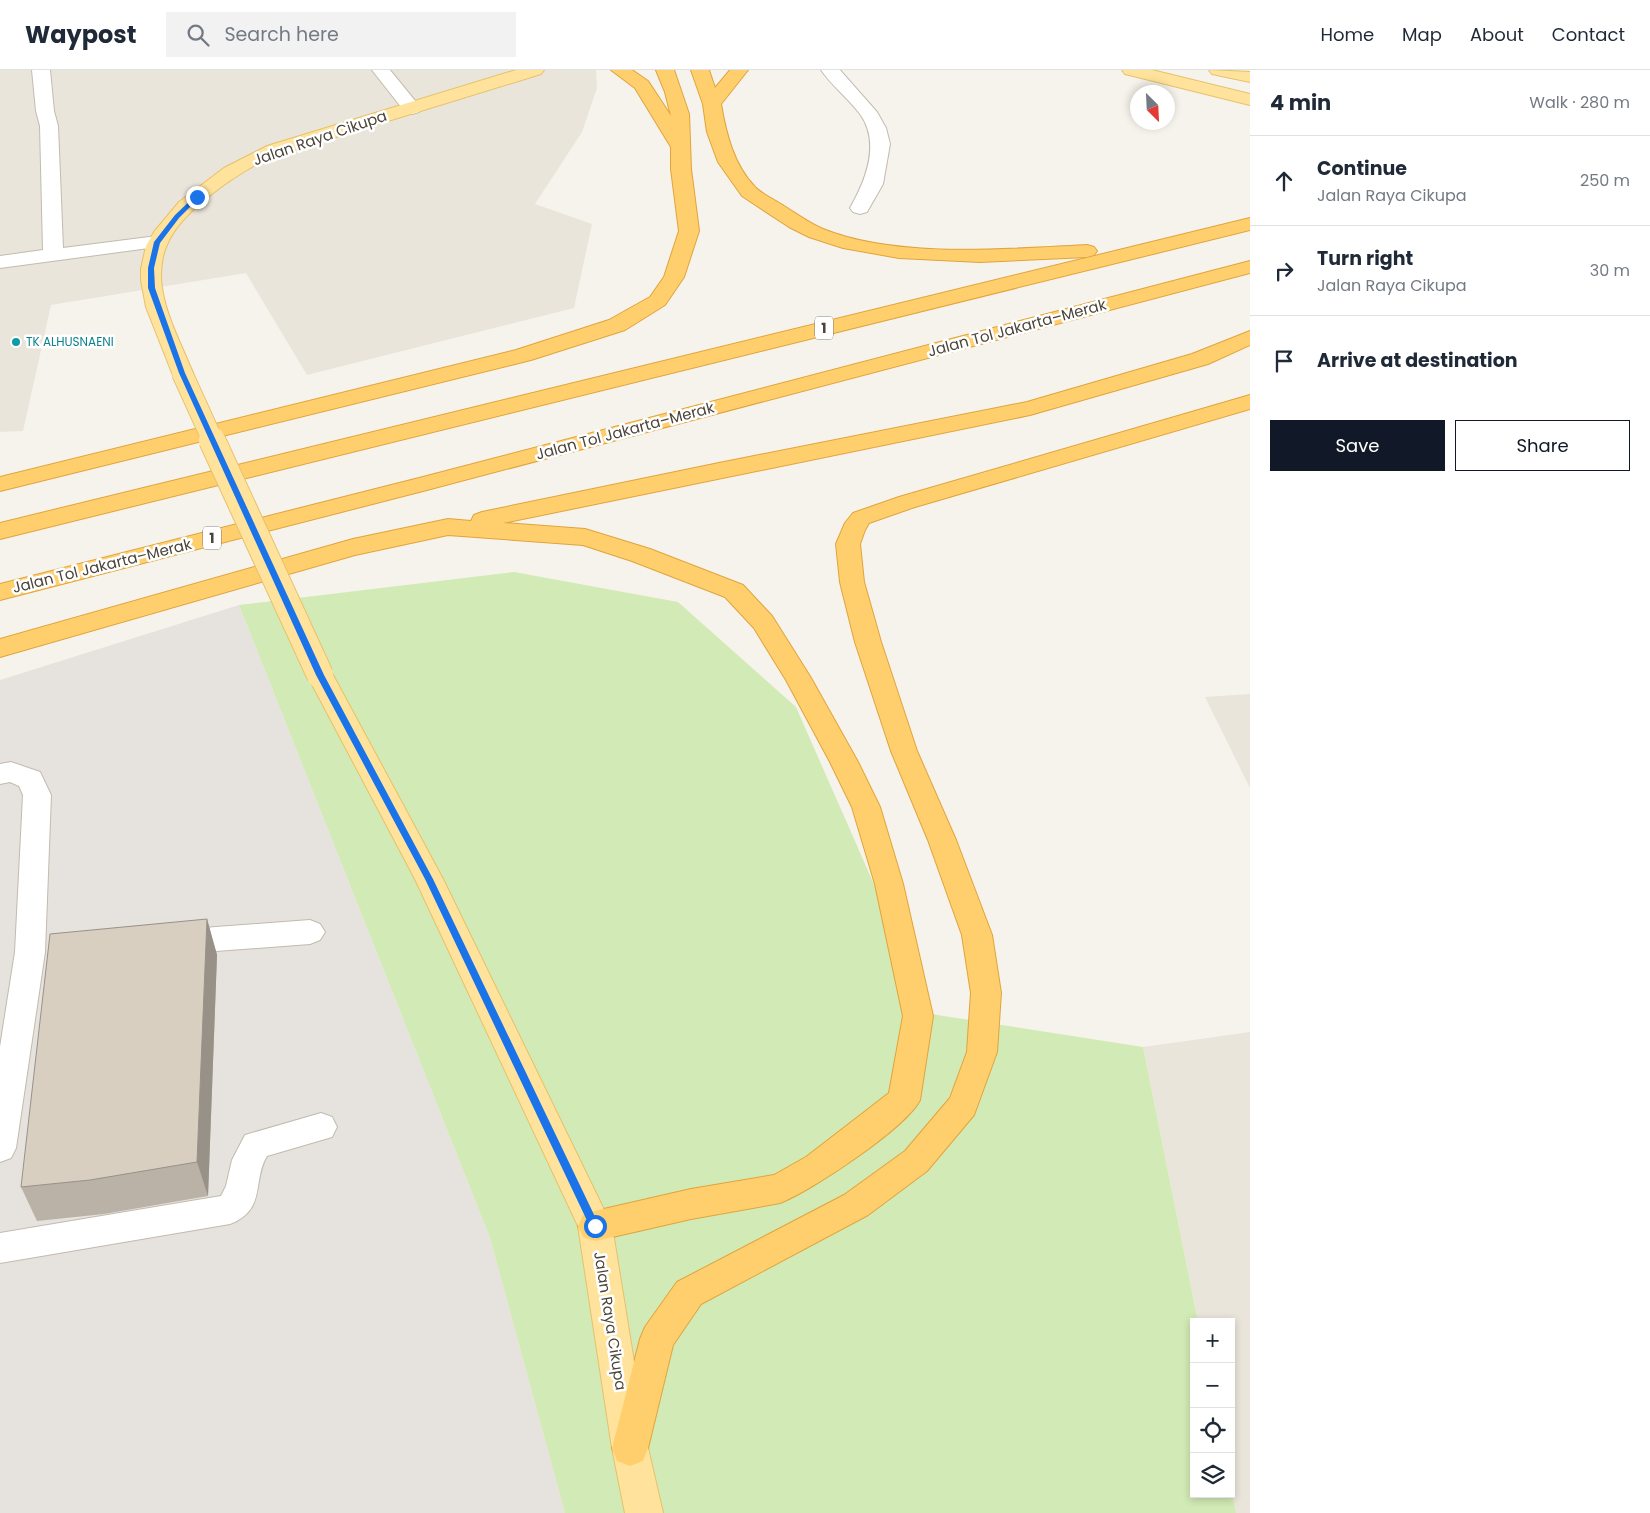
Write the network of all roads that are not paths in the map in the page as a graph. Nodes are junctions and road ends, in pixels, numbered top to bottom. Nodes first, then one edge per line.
1 (41, 70) edge
2 (381, 70) edge
3 (535, 70) edge
4 (620, 70) edge
5 (665, 70) edge
6 (700, 70) edge
7 (739, 70) edge
8 (1131, 70) edge
9 (1218, 70) edge
10 (835, 77) edge
11 (1250, 77) edge
12 (1250, 100) edge
13 (712, 104) junction
14 (412, 108) junction
15 (681, 149) junction
16 (860, 208) dead end
17 (1250, 224) edge
18 (157, 242) junction
19 (1149, 249) junction
20 (53, 256) junction
21 (0, 262) edge
22 (1250, 267) edge
23 (1250, 337) edge
24 (1250, 402) edge
25 (0, 484) edge
26 (448, 527) junction
27 (0, 531) edge
28 (0, 592) edge
29 (0, 648) edge
30 (0, 774) edge
31 (310, 932) dead end
32 (145, 944) edge
33 (58, 950) edge
34 (30, 952) junction
35 (321, 1127) dead end
36 (0, 1148) edge
37 (595, 1226) junction
38 (0, 1248) edge
39 (630, 1448) junction
40 (644, 1513) edge

1 - 20 street
2 - 14 street
3 - 14 main road, Jalan Raya Cikupa
4 - 15 highway
5 - 15 highway
6 - 13 highway
7 - 13 highway
8 - 12 main road
9 - 11 main road
10 - 16 street
13 - 19 highway
14 - 18 main road, Jalan Raya Cikupa
15 - 25 highway
17 - 19 highway, 1
18 - 20 street
18 - 37 main road, Jalan Raya Cikupa, bridge
19 - 27 highway, 1
20 - 21 street
22 - 28 highway, Jalan Tol Jakarta–Merak / 1
23 - 26 highway
24 - 39 highway
26 - 29 highway
26 - 37 highway
30 - 34 street
31 - 32 street
33 - 34 street
34 - 36 street
35 - 38 street
37 - 39 main road, Jalan Raya Cikupa
39 - 40 main road, Jalan Raya Cikupa

